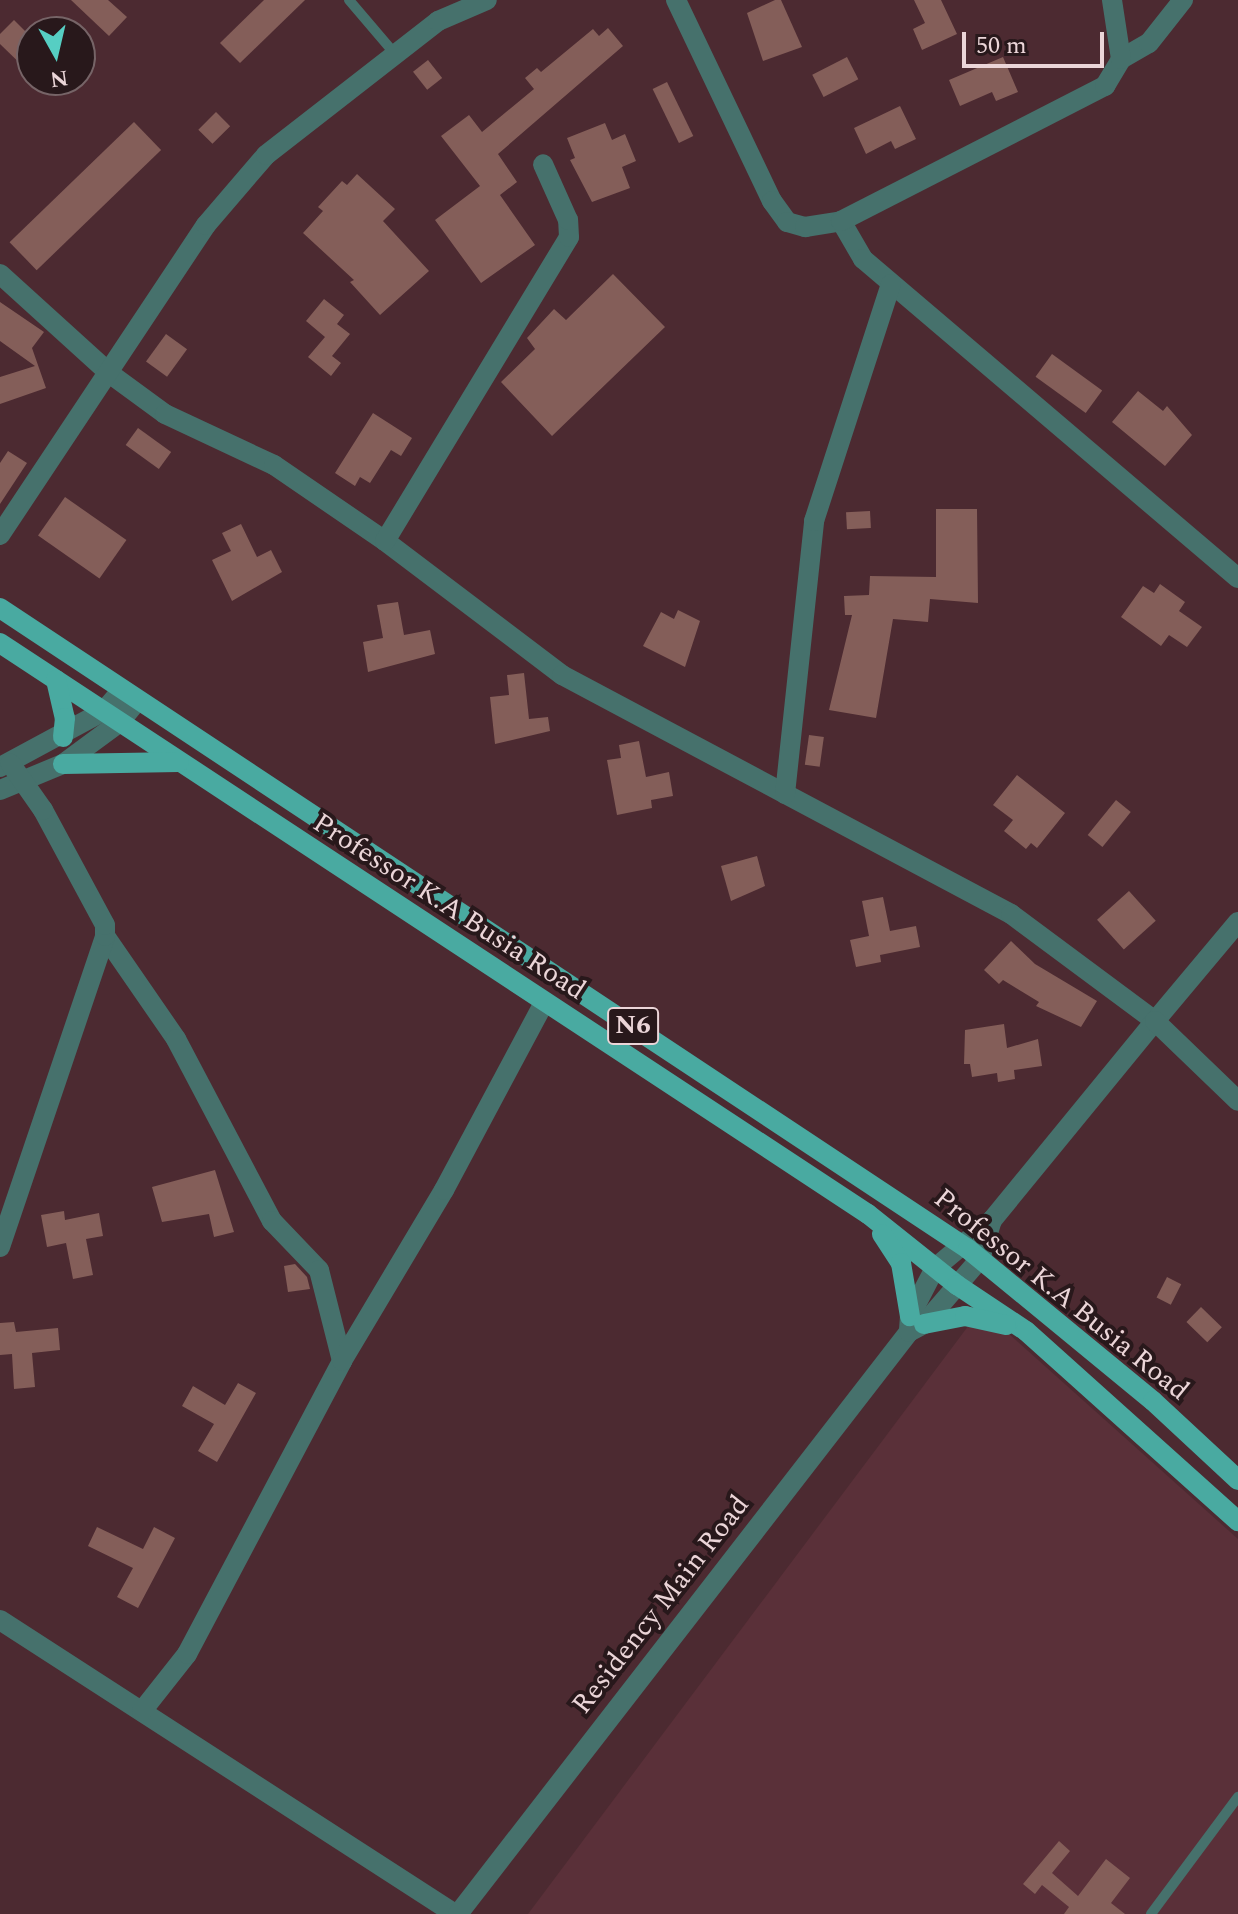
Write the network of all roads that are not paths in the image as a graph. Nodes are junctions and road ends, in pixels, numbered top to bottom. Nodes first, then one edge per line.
1 (349, 0) edge
2 (487, 0) edge
3 (676, 0) edge
4 (1112, 0) edge
5 (1183, 0) edge
6 (395, 54) junction
7 (1121, 59) junction
8 (543, 164) dead end
9 (841, 221) junction
10 (0, 274) edge
11 (891, 284) junction
12 (109, 373) junction
13 (0, 535) edge
14 (385, 541) junction
15 (1238, 578) edge
16 (0, 608) edge
17 (0, 643) edge
18 (56, 680) junction
19 (128, 697) junction
20 (112, 717) junction
21 (63, 737) junction
22 (181, 762) junction
23 (63, 764) junction
24 (5, 765) edge
25 (23, 781) junction
26 (0, 790) edge
27 (785, 794) junction
28 (1238, 922) edge
29 (105, 936) junction
30 (544, 1003) junction
31 (1155, 1021) junction
32 (1238, 1101) edge
33 (868, 1214) junction
34 (992, 1220) junction
35 (959, 1243) junction
36 (0, 1247) edge
37 (980, 1259) junction
38 (935, 1268) junction
39 (957, 1285) junction
40 (915, 1324) junction
41 (1026, 1331) junction
42 (342, 1361) junction
43 (1238, 1480) edge
44 (1238, 1521) edge
45 (0, 1620) edge
46 (142, 1711) junction
47 (1238, 1797) edge
48 (456, 1914) edge
49 (1151, 1914) edge

1 - 6 lane
2 - 6 street
3 - 9 street
4 - 7 street
5 - 7 street
6 - 12 street
7 - 9 street
8 - 14 street
9 - 11 street
10 - 12 street
11 - 15 street
11 - 27 street
12 - 13 street
12 - 14 street
14 - 27 street
16 - 19 main road, Professor K.A Busia Road / N6
17 - 18 main road, Professor K.A Busia Road / N6
18 - 20 main road, Professor K.A Busia Road / N6
18 - 21 main road
19 - 20 street
19 - 35 main road, Professor K.A Busia Road / N6
20 - 21 street
20 - 22 main road, Professor K.A Busia Road / N6
20 - 23 street
21 - 24 street
22 - 23 main road
22 - 30 main road, Professor K.A Busia Road / N6
23 - 25 street
24 - 25 street
25 - 26 street
25 - 29 street
27 - 31 street
28 - 31 street
29 - 36 street
29 - 42 street
30 - 33 main road, Professor K.A Busia Road / N6
30 - 42 street
31 - 32 street
31 - 34 street
33 - 38 main road, Professor K.A Busia Road / N6
33 - 40 main road
34 - 35 street
34 - 37 street
35 - 37 main road, Professor K.A Busia Road / N6
35 - 38 street
37 - 39 street
37 - 43 main road, Professor K.A Busia Road / N6
38 - 39 main road, Professor K.A Busia Road / N6
38 - 40 street
39 - 40 street
39 - 41 main road, Professor K.A Busia Road / N6
40 - 41 main road
40 - 48 street, Residency Main Road
41 - 44 main road, Professor K.A Busia Road / N6
42 - 46 street
45 - 46 street
46 - 48 street
47 - 49 lane

